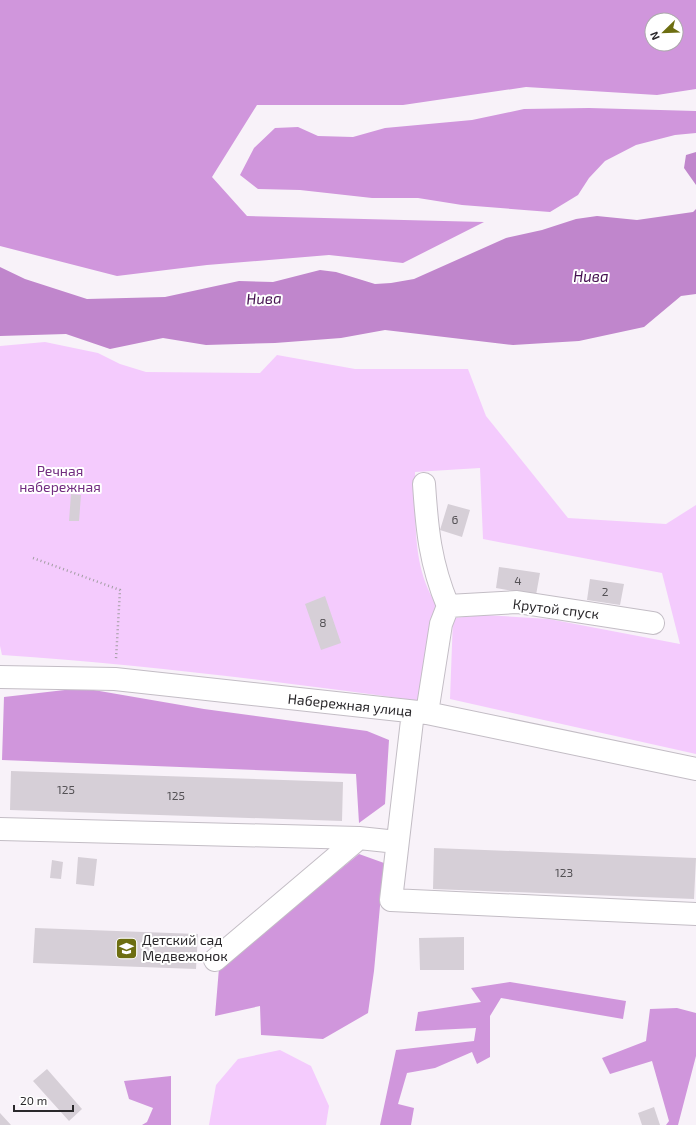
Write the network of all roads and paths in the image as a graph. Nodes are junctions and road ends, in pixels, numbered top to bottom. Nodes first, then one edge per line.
1 (424, 484) dead end
2 (33, 558) dead end
3 (448, 606) junction
4 (653, 623) dead end
5 (0, 677) edge
6 (115, 679) junction
7 (420, 713) junction
8 (693, 774) edge
9 (0, 829) edge
10 (359, 838) junction
11 (397, 842) junction
12 (696, 914) edge
13 (215, 960) dead end

1 - 3 street
2 - 6 path
3 - 4 street, Крутой спуск
3 - 7 street
5 - 6 street, Набережная улица
6 - 7 street, Набережная улица
7 - 8 street, Набережная улица
7 - 11 street
9 - 10 street
10 - 11 street
10 - 13 street
11 - 12 street

